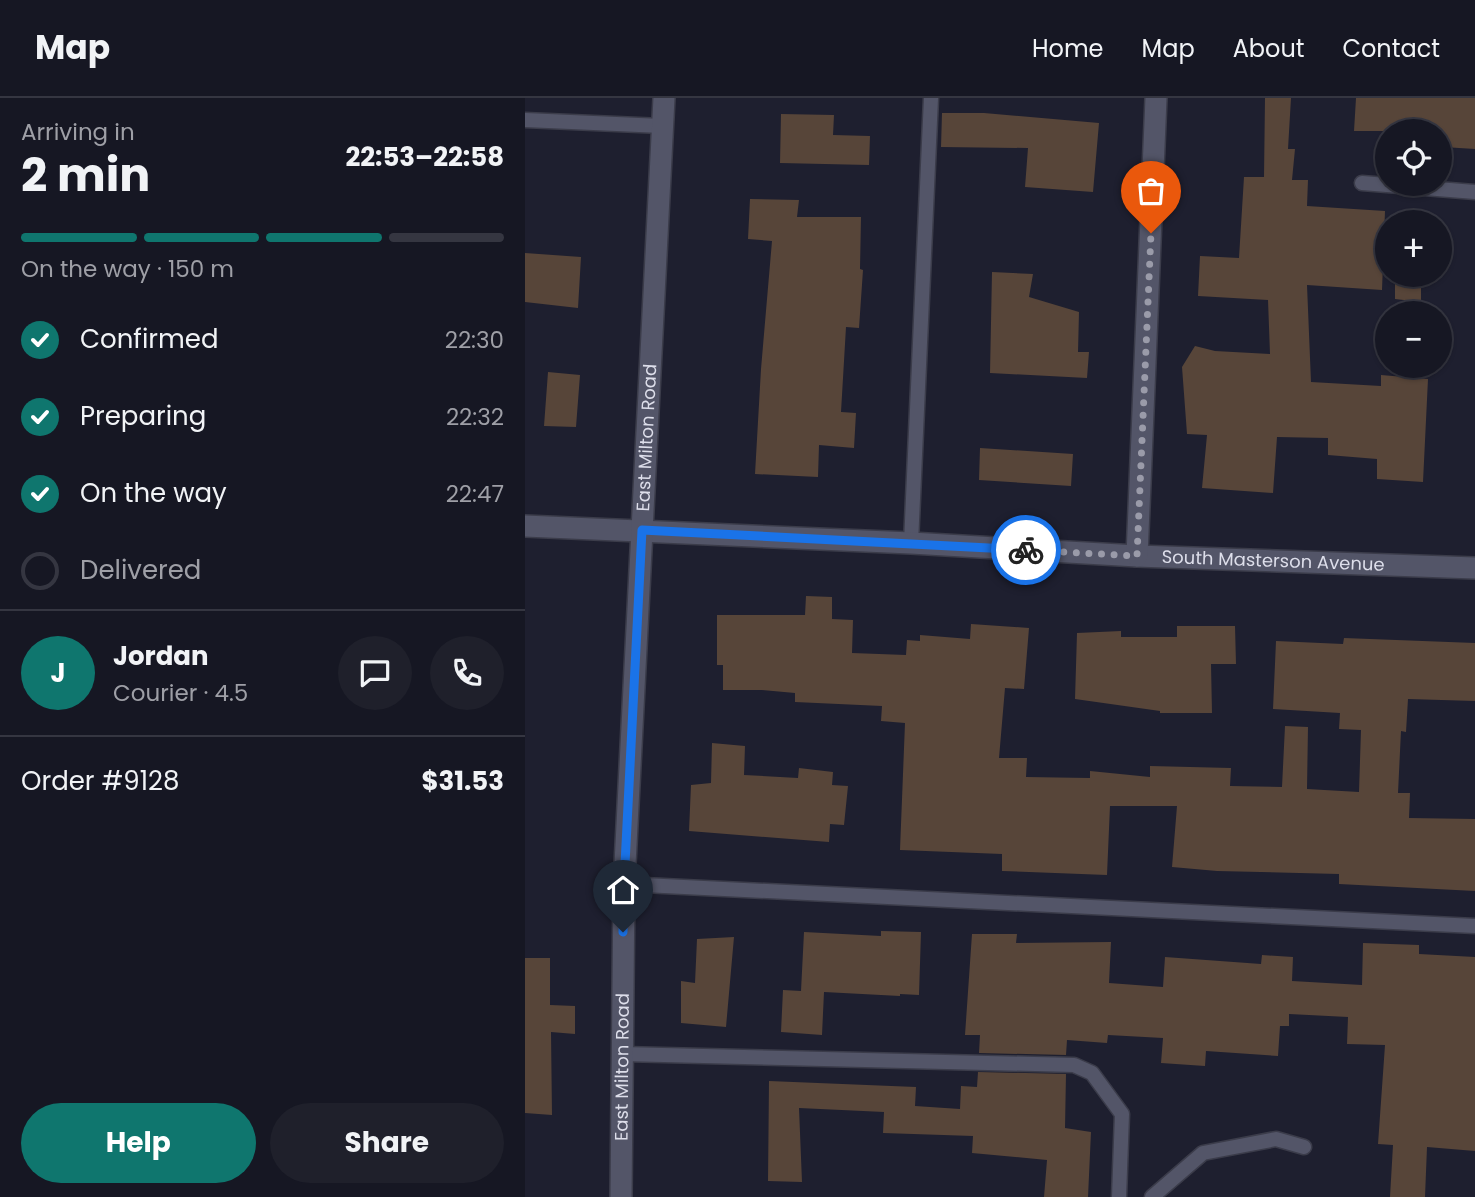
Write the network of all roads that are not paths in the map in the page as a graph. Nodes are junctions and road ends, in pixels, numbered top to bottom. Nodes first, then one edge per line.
1 (664, 98) edge
2 (931, 98) edge
3 (1156, 98) edge
4 (525, 120) edge
5 (662, 126) junction
6 (1362, 183) dead end
7 (1475, 192) edge
8 (525, 526) edge
9 (642, 530) junction
10 (911, 543) junction
11 (1137, 556) junction
12 (1475, 568) edge
13 (624, 884) junction
14 (1475, 926) edge
15 (622, 1054) junction
16 (1304, 1147) dead end
17 (621, 1197) edge
18 (1119, 1197) edge
19 (1152, 1197) edge

1 - 5 street, East Milton Road
2 - 10 lane
3 - 11 street
4 - 5 lane
5 - 9 street, East Milton Road
6 - 7 lane
8 - 9 street, South Masterson Avenue
9 - 10 street, South Masterson Avenue
9 - 13 street, East Milton Road
10 - 11 street, South Masterson Avenue
11 - 12 street, South Masterson Avenue
13 - 14 lane
13 - 15 street, East Milton Road
15 - 17 street, East Milton Road
15 - 18 lane
16 - 19 lane

